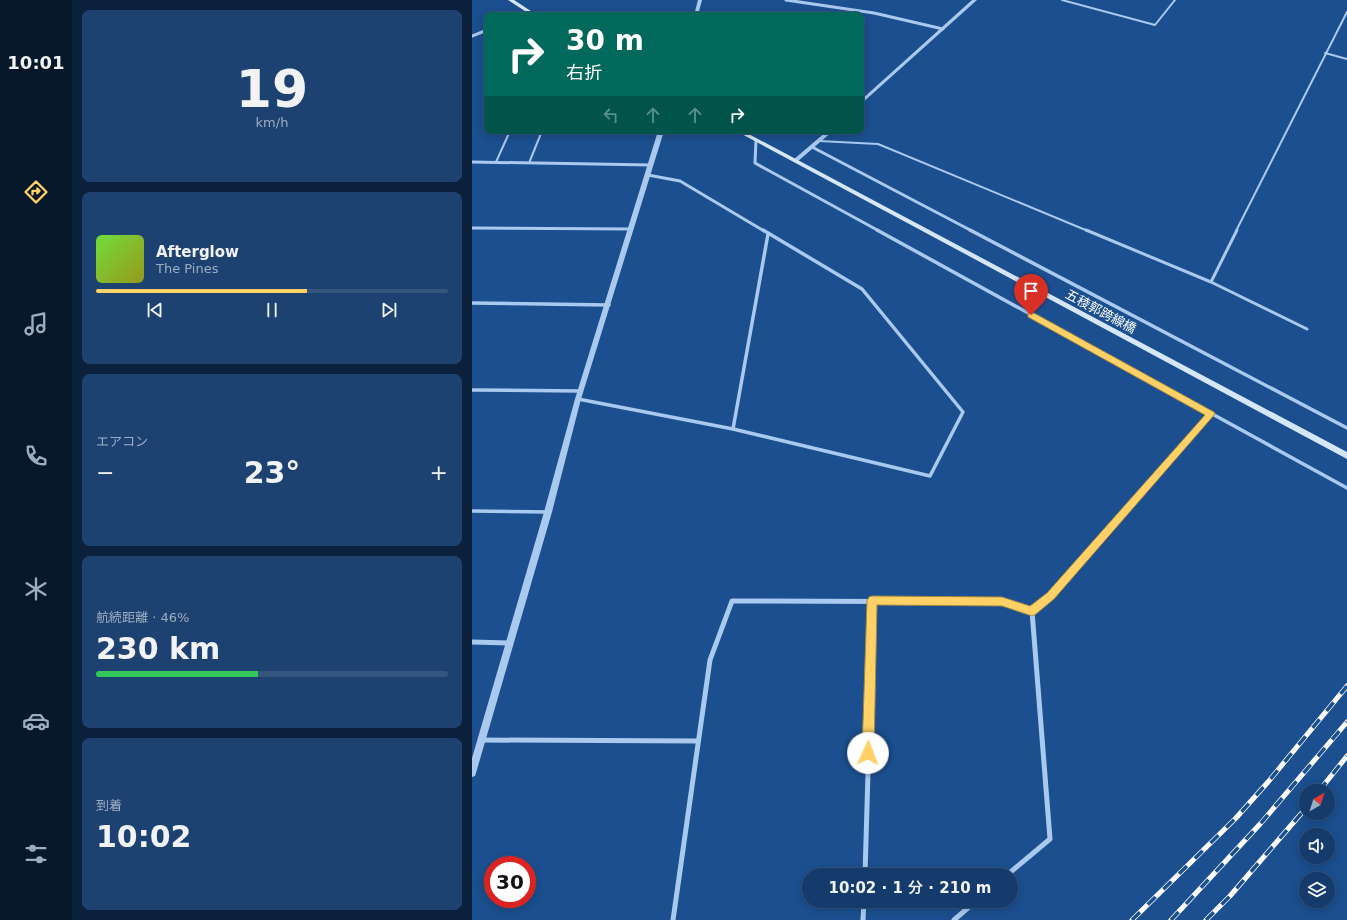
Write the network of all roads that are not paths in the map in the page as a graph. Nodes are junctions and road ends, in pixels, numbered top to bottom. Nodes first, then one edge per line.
1 (511, 0) edge
2 (700, 0) edge
3 (786, 0) edge
4 (975, 0) edge
5 (1062, 0) edge
6 (1175, 0) edge
7 (530, 12) edge
8 (697, 12) edge
9 (1347, 12) edge
10 (943, 29) junction
11 (484, 31) edge
12 (472, 36) edge
13 (1325, 53) junction
14 (1347, 59) edge
15 (864, 100) edge
16 (509, 134) edge
17 (541, 134) edge
18 (660, 134) edge
19 (745, 134) edge
20 (827, 134) edge
21 (756, 140) junction
22 (819, 142) junction
23 (812, 147) junction
24 (795, 161) junction
25 (472, 162) edge
26 (496, 162) junction
27 (529, 163) junction
28 (651, 165) junction
29 (648, 175) junction
30 (472, 228) edge
31 (632, 229) junction
32 (768, 234) junction
33 (1212, 282) junction
34 (472, 303) edge
35 (609, 305) junction
36 (1307, 329) dead end
37 (472, 390) edge
38 (581, 391) junction
39 (578, 399) junction
40 (1211, 414) junction
41 (1347, 428) edge
42 (732, 429) junction
43 (1347, 456) edge
44 (1347, 488) edge
45 (472, 511) edge
46 (548, 512) junction
47 (872, 601) junction
48 (1032, 611) junction
49 (472, 642) edge
50 (510, 643) junction
51 (481, 740) junction
52 (698, 741) junction
53 (472, 773) edge
54 (865, 868) edge
55 (1015, 868) edge
56 (864, 908) edge
57 (968, 908) edge
58 (673, 920) edge
59 (863, 920) edge
60 (954, 920) edge

1 - 7 main road
2 - 8 street
3 - 10 street
4 - 10 street
5 - 6 lane
9 - 13 lane
10 - 15 street
11 - 12 street
13 - 14 lane
13 - 33 lane
16 - 26 lane
17 - 27 lane
18 - 28 street
19 - 21 main road, 五稜郭跨線橋
20 - 22 street
21 - 24 main road, 五稜郭跨線橋
21 - 40 street
22 - 23 street
22 - 33 lane
23 - 24 street
23 - 41 street
24 - 43 main road, 五稜郭跨線橋
25 - 26 street
26 - 27 street
27 - 28 street
28 - 29 street
29 - 31 street
29 - 32 street
30 - 31 street
31 - 35 street
32 - 42 street
32 - 42 street
33 - 36 lane
34 - 35 street
35 - 38 street
37 - 38 street
38 - 39 street
39 - 42 street
39 - 46 street
40 - 44 street
40 - 48 street
45 - 46 street
46 - 50 street
47 - 48 street
47 - 52 street
47 - 54 street
48 - 55 street
49 - 50 street
50 - 51 street
51 - 52 street
51 - 53 street
52 - 58 street
56 - 59 street
57 - 60 street

